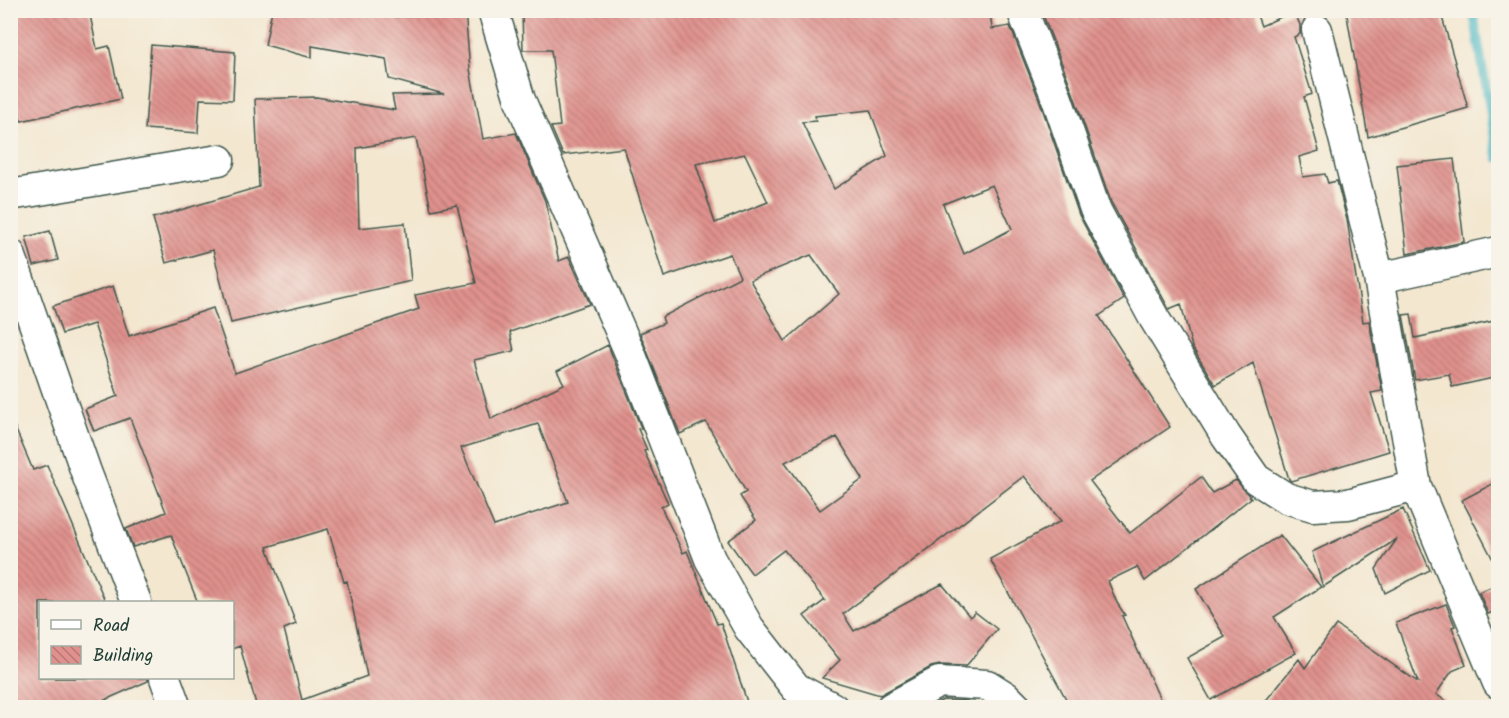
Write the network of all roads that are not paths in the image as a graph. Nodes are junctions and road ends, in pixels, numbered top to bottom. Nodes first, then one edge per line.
1 (494, 10) edge
2 (1022, 10) edge
3 (1317, 30) dead end
4 (219, 160) dead end
5 (10, 195) edge
6 (1496, 252) edge
7 (10, 254) edge
8 (1379, 278) junction
9 (1416, 486) junction
10 (135, 601) edge
11 (165, 679) edge
12 (1498, 683) edge
13 (176, 708) edge
14 (833, 708) edge
15 (891, 708) edge
16 (1017, 708) edge

1 - 14 street
2 - 9 street
3 - 8 street
4 - 5 street
6 - 8 street
7 - 10 street
8 - 9 street
9 - 12 street
11 - 13 street
15 - 16 street

